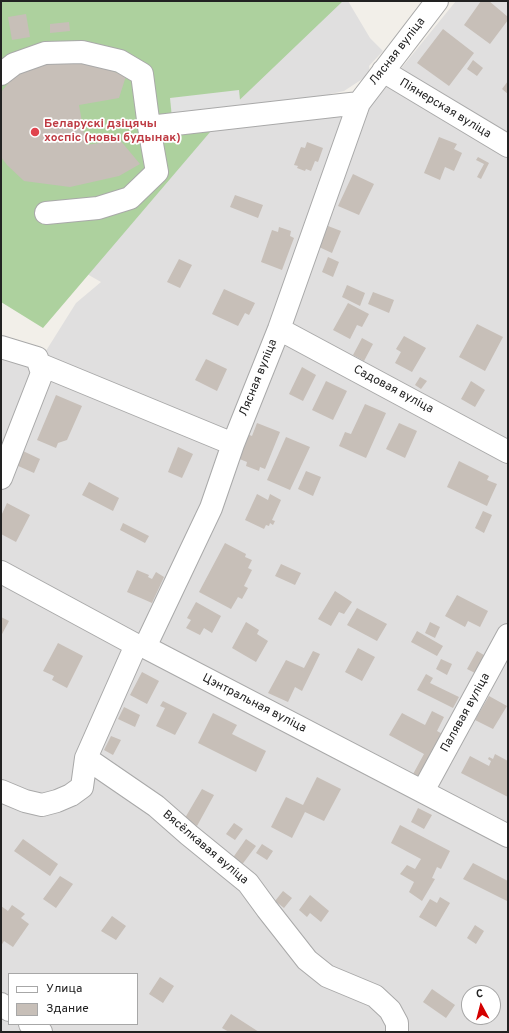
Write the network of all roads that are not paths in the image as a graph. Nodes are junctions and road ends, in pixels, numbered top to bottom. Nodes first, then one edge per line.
1 (437, 1) edge
2 (383, 71) junction
3 (1, 74) edge
4 (359, 102) junction
5 (150, 127) junction
6 (508, 146) edge
7 (46, 213) dead end
8 (279, 329) junction
9 (1, 348) edge
10 (39, 364) junction
11 (233, 444) junction
12 (508, 452) edge
13 (1, 478) edge
14 (1, 572) edge
15 (508, 635) edge
16 (140, 646) junction
17 (86, 758) junction
18 (1, 791) edge
19 (423, 791) junction
20 (508, 836) edge
21 (31, 1025) edge
22 (41, 1032) edge
23 (397, 1032) edge

1 - 2 street, Лясная вуліца
2 - 4 street, Лясная вуліца
2 - 6 street, Піянерская вуліца
3 - 5 street
4 - 5 street
4 - 8 street, Лясная вуліца
5 - 7 street
8 - 11 street, Лясная вуліца
8 - 12 street, Садовая вуліца
9 - 10 street
10 - 11 street
10 - 13 street
11 - 16 street, Лясная вуліца
14 - 16 street, Цэнтральная вуліца
15 - 19 street, Палявая вуліца
16 - 17 street
16 - 19 street, Цэнтральная вуліца
17 - 18 street
17 - 23 street, Вясёлкавая вуліца
19 - 20 street, Цэнтральная вуліца
21 - 22 street

